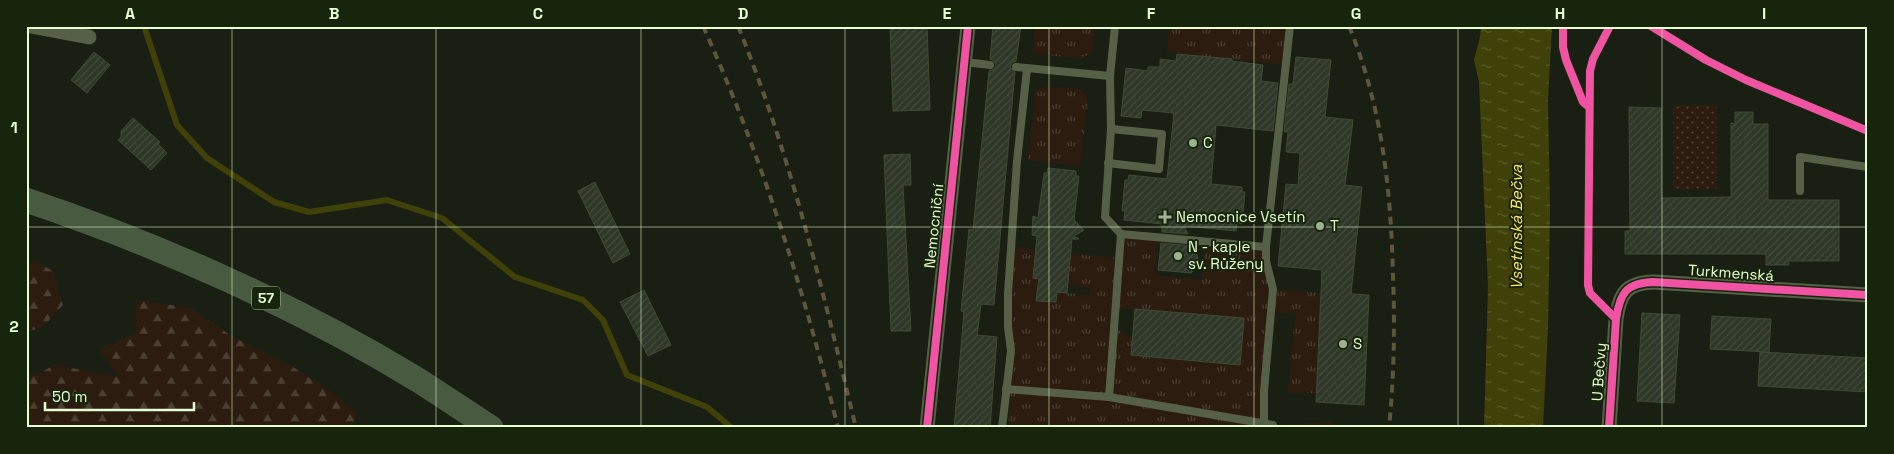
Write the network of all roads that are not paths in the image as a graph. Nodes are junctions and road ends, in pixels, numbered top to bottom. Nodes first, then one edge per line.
1 (31, 26) edge
2 (968, 26) edge
3 (1115, 26) edge
4 (1290, 26) edge
5 (89, 38) dead end
6 (965, 62) junction
7 (990, 65) dead end
8 (1016, 67) dead end
9 (1027, 68) junction
10 (1110, 76) junction
11 (1111, 129) junction
12 (1108, 163) junction
13 (1868, 167) edge
14 (1800, 191) dead end
15 (26, 200) edge
16 (1120, 234) junction
17 (1266, 246) junction
18 (1868, 295) edge
19 (1616, 319) joint
20 (1006, 389) junction
21 (1109, 397) junction
22 (1264, 424) junction
23 (492, 428) edge
24 (927, 428) edge
25 (1002, 428) edge
26 (1274, 428) edge
27 (1609, 428) edge

1 - 5 street
2 - 6 street, Nemocniční
3 - 10 lane
4 - 17 lane
6 - 7 lane
6 - 24 street, Nemocniční
8 - 9 lane
9 - 10 lane
9 - 20 lane
10 - 11 lane
11 - 12 lane
11 - 12 lane
12 - 16 lane
13 - 14 lane
15 - 23 main road, 57
16 - 17 lane
16 - 21 lane
17 - 22 lane
18 - 19 street, Turkmenská
19 - 27 street, U Bečvy
20 - 21 lane
20 - 25 lane
21 - 22 lane
22 - 26 lane

